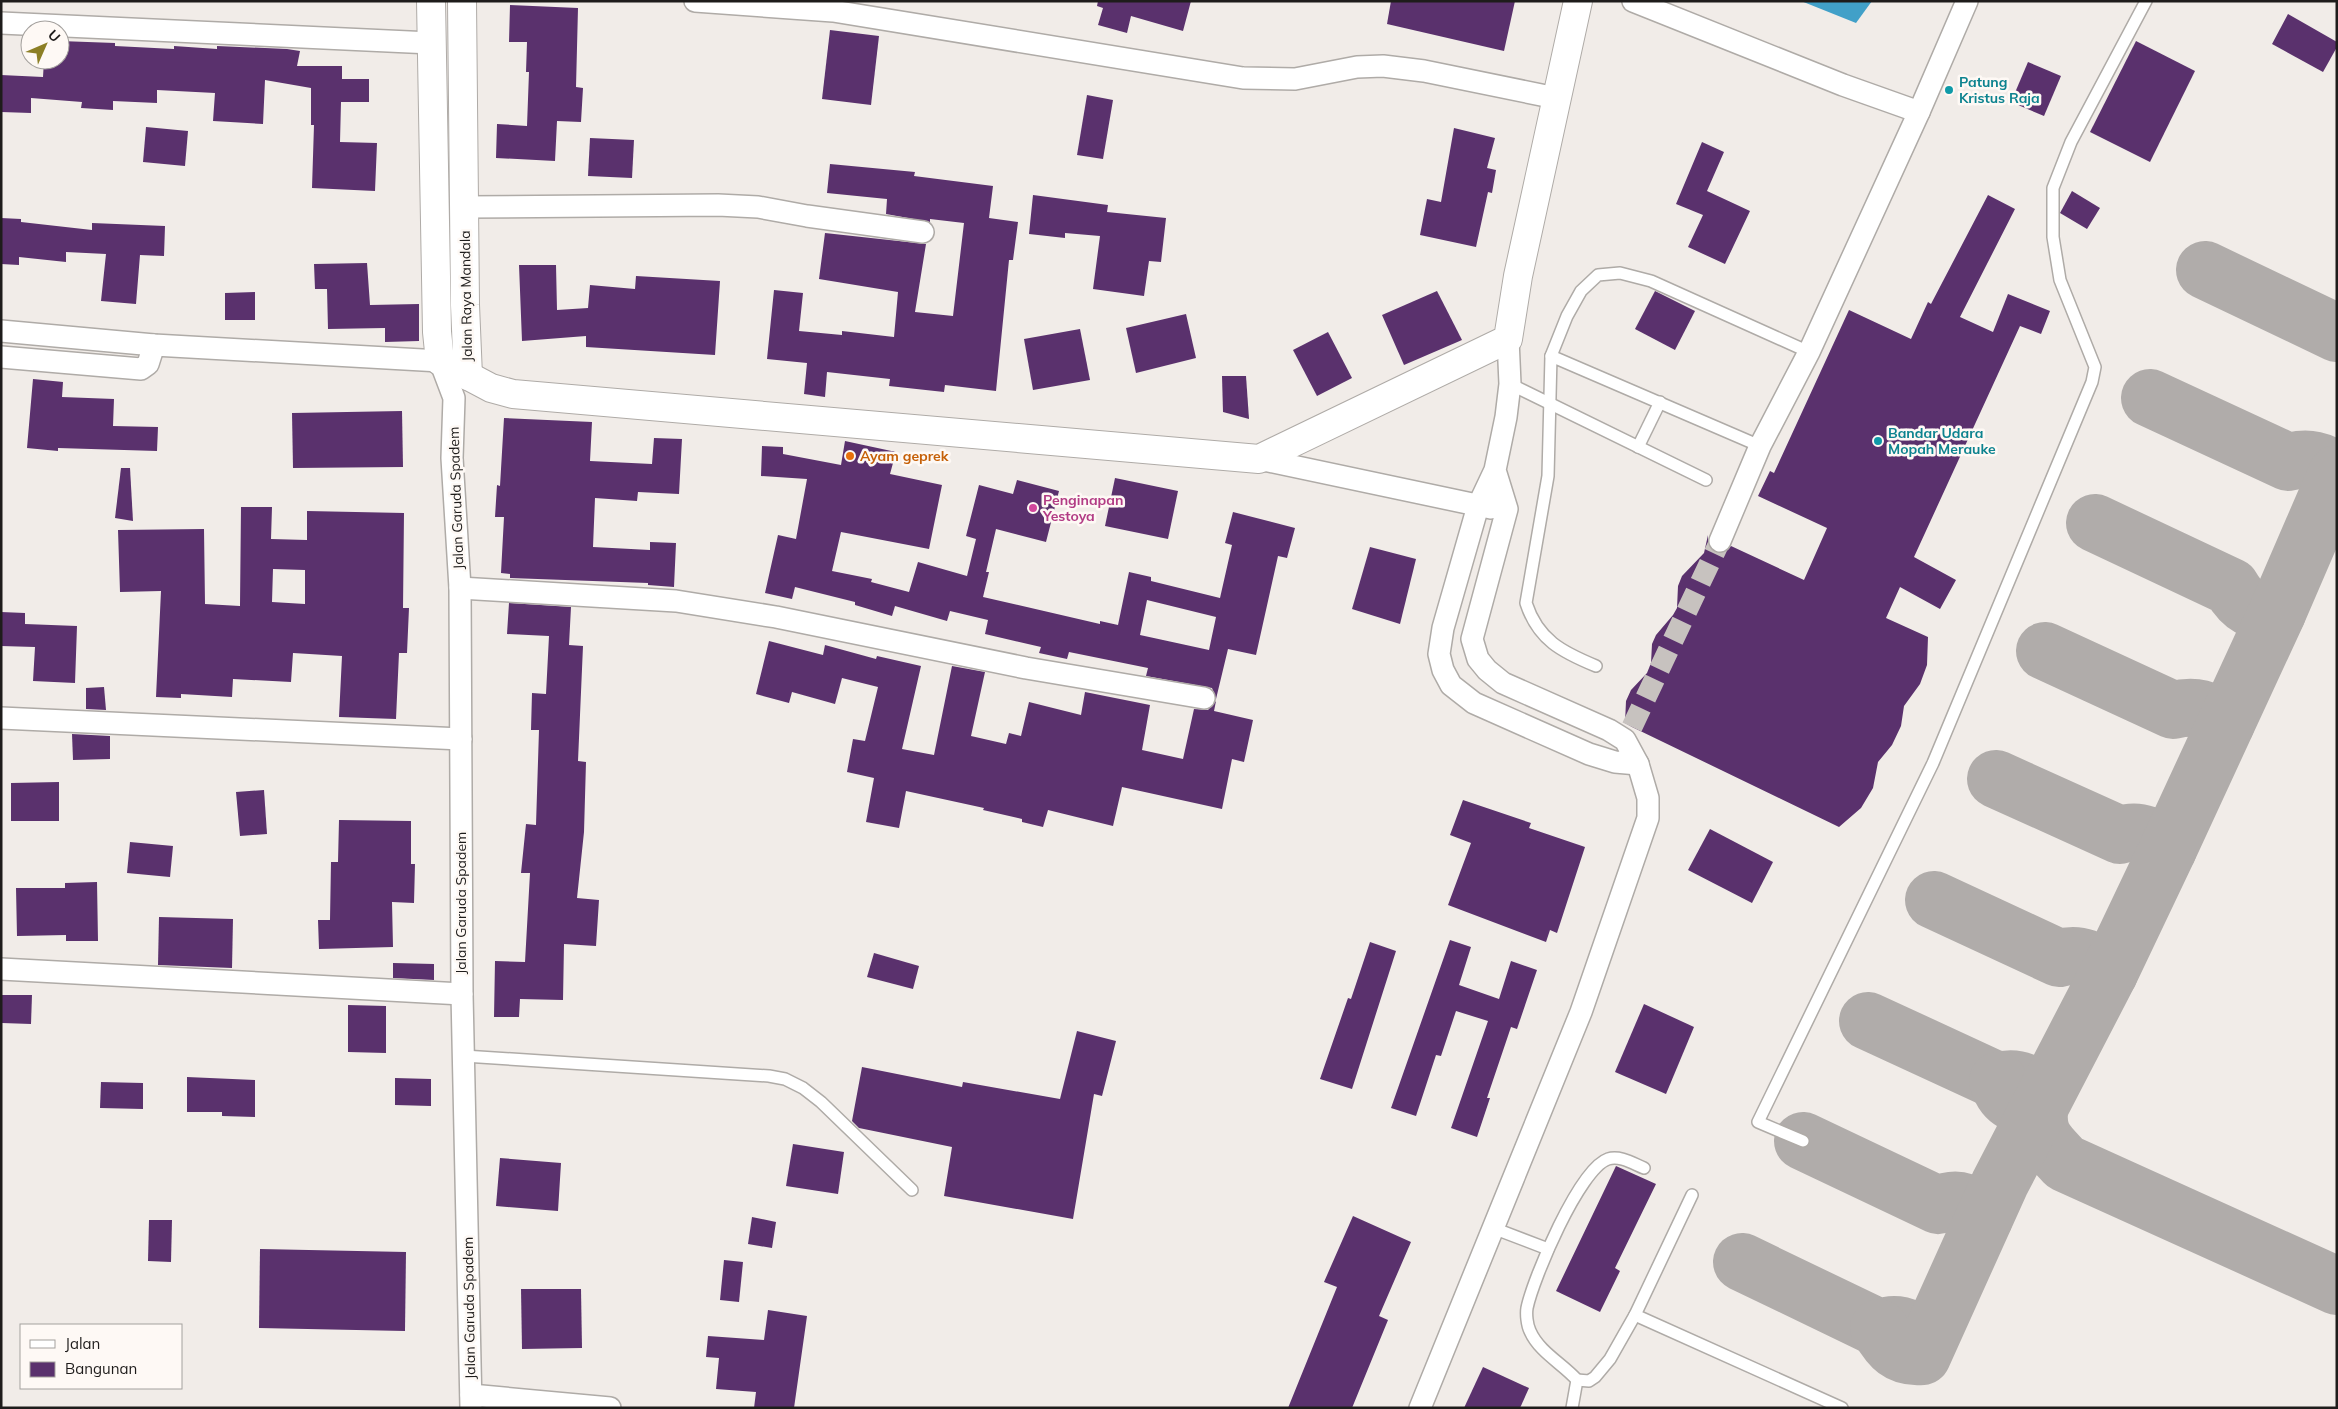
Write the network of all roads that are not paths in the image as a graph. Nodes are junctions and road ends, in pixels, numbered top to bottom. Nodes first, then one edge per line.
1 (431, 1) edge
2 (462, 1) edge
3 (695, 1) edge
4 (1578, 1) edge
5 (1633, 1) edge
6 (1966, 1) edge
7 (2146, 1) edge
8 (1, 23) edge
9 (432, 42) junction
10 (1556, 98) junction
11 (1919, 112) junction
12 (465, 207) junction
13 (923, 232) dead end
14 (1, 331) edge
15 (1508, 338) junction
16 (154, 345) junction
17 (1809, 352) junction
18 (1551, 356) junction
19 (1, 357) edge
20 (440, 361) junction
21 (1510, 384) junction
22 (461, 387) junction
23 (1660, 402) junction
24 (1550, 404) junction
25 (1760, 446) junction
26 (1638, 447) junction
27 (1259, 459) junction
28 (1495, 470) junction
29 (1706, 480) dead end
30 (1478, 506) junction
31 (1507, 510) junction
32 (1720, 541) tunnel mouth
33 (460, 588) junction
34 (1596, 666) dead end
35 (1204, 698) dead end
36 (1, 718) edge
37 (1629, 734) junction
38 (461, 739) junction
39 (1614, 762) junction
40 (1638, 764) junction
41 (1, 969) edge
42 (462, 994) junction
43 (464, 1056) junction
44 (1803, 1141) dead end
45 (1644, 1168) dead end
46 (912, 1190) dead end
47 (1692, 1195) dead end
48 (1493, 1228) junction
49 (1548, 1249) junction
50 (1635, 1315) junction
51 (1577, 1380) junction
52 (471, 1402) edge
53 (610, 1408) edge
54 (1420, 1408) edge
55 (1572, 1408) edge
56 (1842, 1408) edge

1 - 9 main road, Jalan Raya Mandala
2 - 12 main road, Jalan Raya Mandala
3 - 10 street
4 - 10 main road
5 - 11 street
6 - 11 street
7 - 44 lane
8 - 9 street
9 - 20 main road, Jalan Raya Mandala
10 - 15 main road
11 - 17 street
12 - 13 street
12 - 22 main road, Jalan Raya Mandala
14 - 16 street
15 - 21 street
15 - 27 main road
16 - 19 street
16 - 20 street
17 - 18 lane
17 - 25 street
18 - 23 lane
18 - 24 lane
20 - 22 main road
21 - 24 lane
21 - 28 street
22 - 27 main road
22 - 33 street, Jalan Garuda Spadem
23 - 25 lane
23 - 26 lane
24 - 26 lane
24 - 34 lane
25 - 32 street
26 - 29 lane
27 - 30 street
28 - 30 street
28 - 31 street
30 - 31 street
30 - 39 street
31 - 37 street
33 - 35 street
33 - 38 street, Jalan Garuda Spadem
36 - 38 street
37 - 39 street
37 - 40 street
38 - 42 street, Jalan Garuda Spadem
39 - 40 street
40 - 48 street
41 - 42 street
42 - 43 street, Jalan Garuda Spadem
43 - 46 lane
43 - 52 street, Jalan Garuda Spadem
45 - 49 lane
47 - 50 lane
48 - 49 lane
48 - 54 street
49 - 51 lane
50 - 51 lane
50 - 56 lane
51 - 55 lane
52 - 53 street

